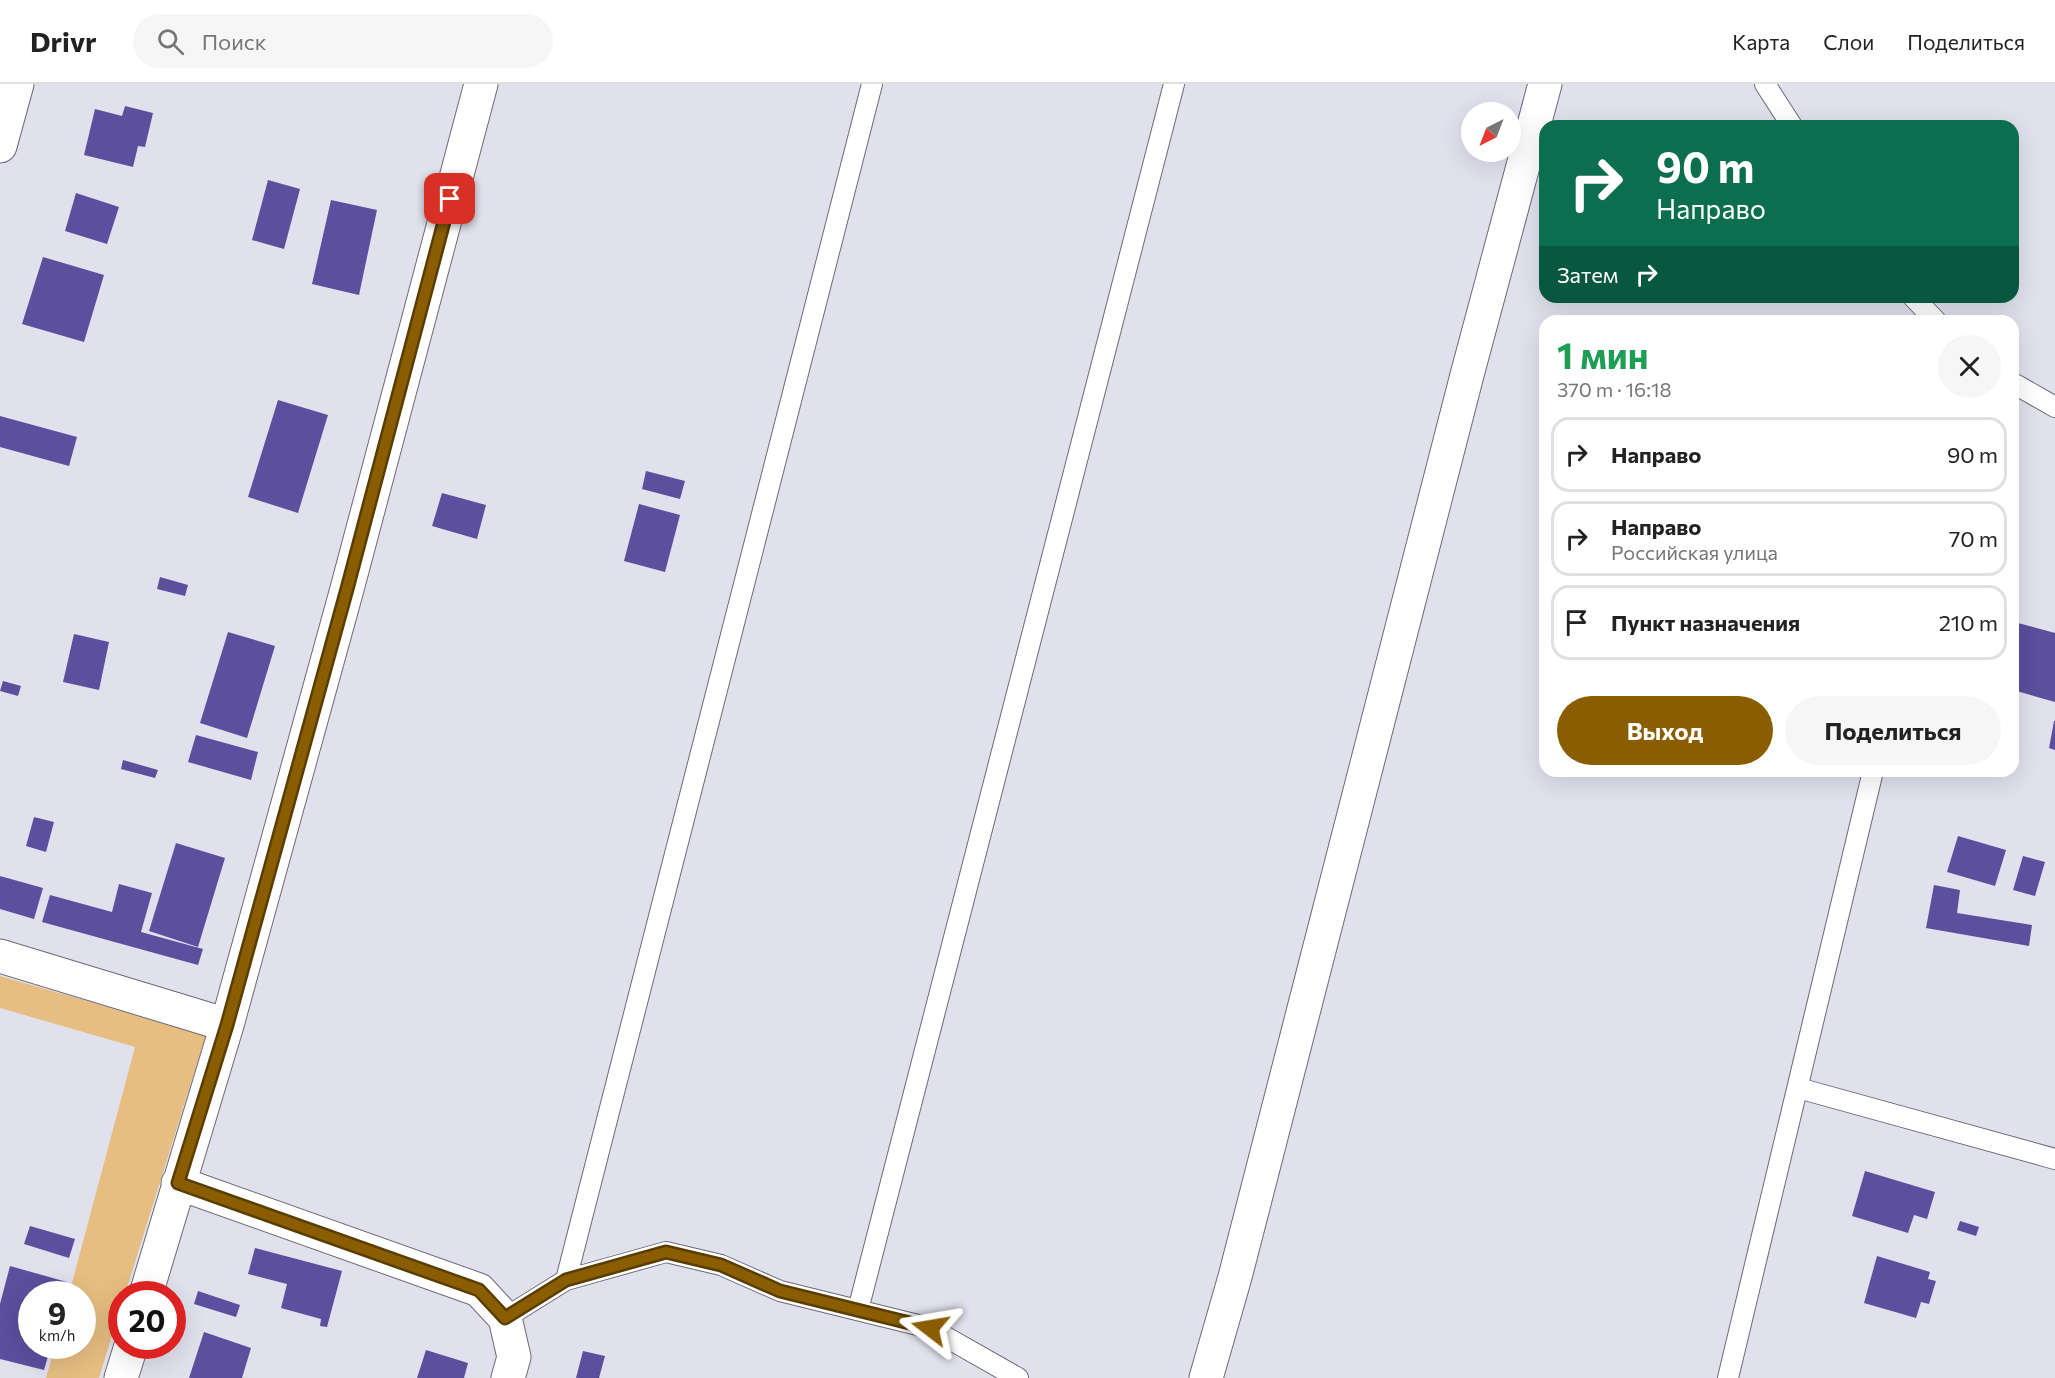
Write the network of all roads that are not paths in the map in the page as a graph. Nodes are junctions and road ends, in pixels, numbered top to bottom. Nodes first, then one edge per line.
1 (17, 84) edge
2 (481, 84) edge
3 (872, 84) edge
4 (1174, 84) edge
5 (1545, 84) edge
6 (1765, 84) edge
7 (1788, 120) edge
8 (0, 146) edge
9 (1919, 303) edge
10 (1930, 315) edge
11 (2019, 386) edge
12 (2055, 407) edge
13 (1872, 777) edge
14 (0, 956) edge
15 (227, 1025) junction
16 (1798, 1088) junction
17 (2055, 1159) edge
18 (178, 1183) junction
19 (566, 1280) junction
20 (150, 1281) edge
21 (858, 1310) junction
22 (505, 1318) junction
23 (127, 1359) edge
24 (122, 1378) edge
25 (508, 1378) edge
26 (1018, 1378) edge
27 (1206, 1378) edge
28 (1728, 1378) edge

1 - 8 street
2 - 15 street
3 - 19 lane
4 - 21 lane
5 - 27 street
6 - 7 lane
9 - 10 lane
11 - 12 lane
13 - 16 lane
14 - 15 street
15 - 18 street
16 - 17 lane
16 - 28 lane
18 - 20 street
18 - 22 street
19 - 21 lane
19 - 22 lane
21 - 26 lane
22 - 25 street
23 - 24 street

